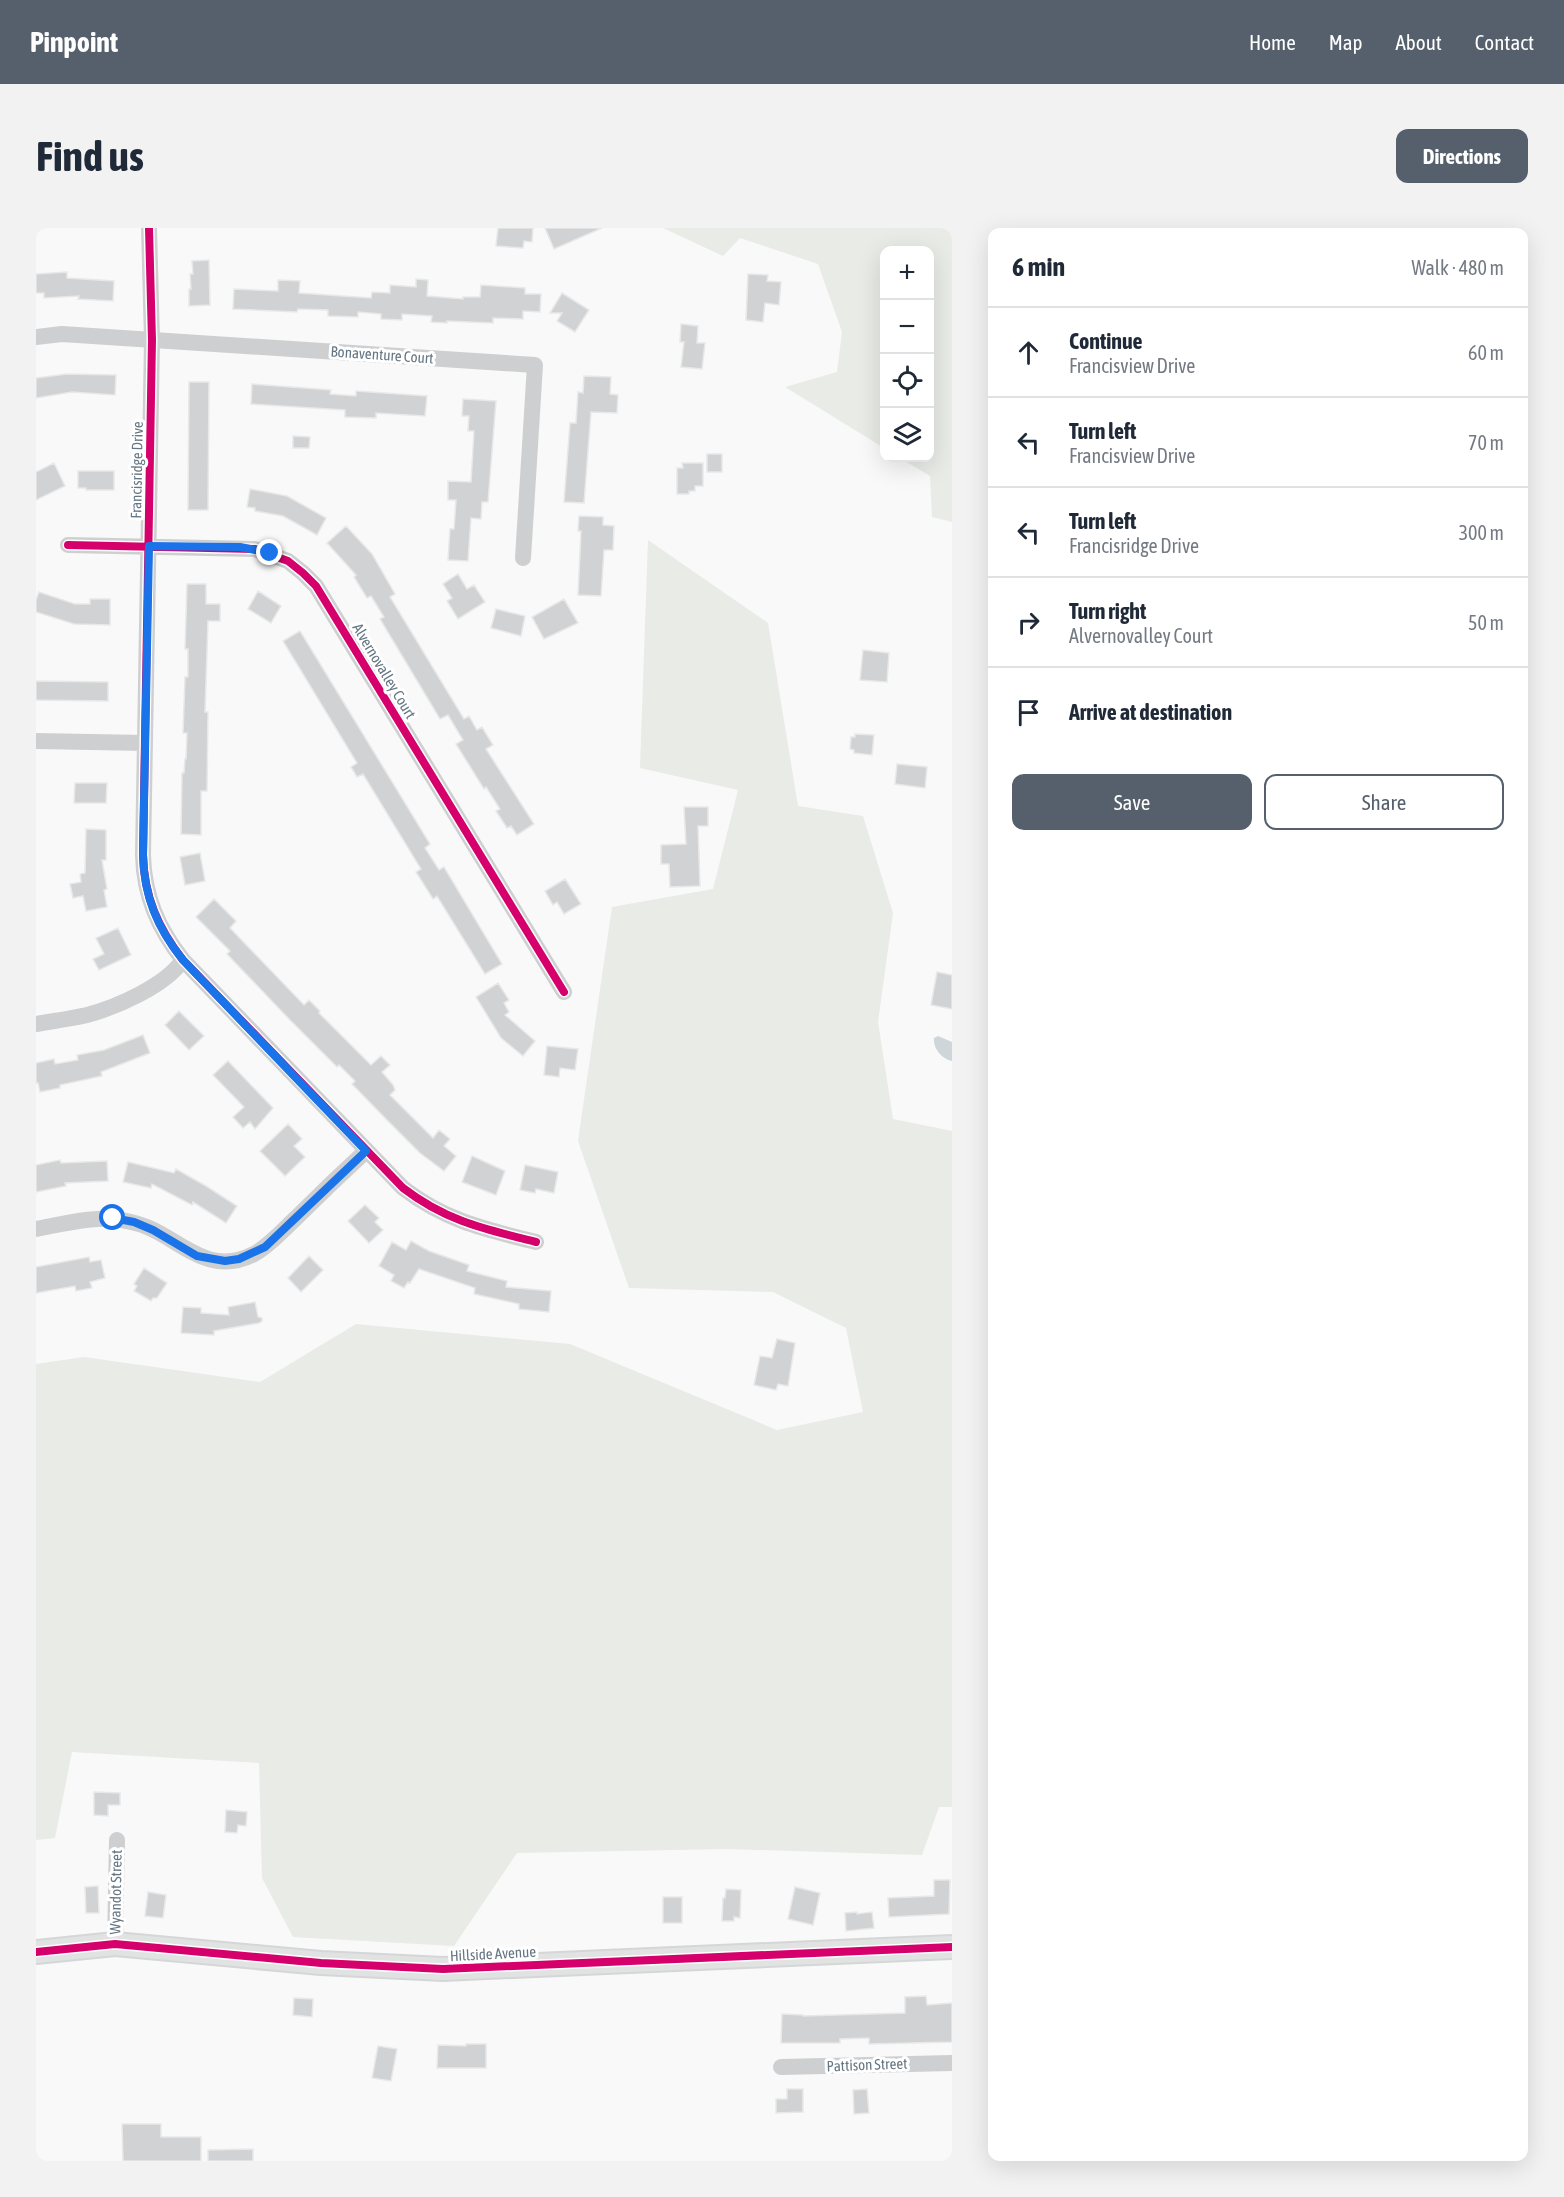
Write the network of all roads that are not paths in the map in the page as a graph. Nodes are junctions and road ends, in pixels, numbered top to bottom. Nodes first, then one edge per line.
1 (149, 228) edge
2 (36, 337) edge
3 (152, 340) junction
4 (68, 545) dead end
5 (149, 546) junction
6 (523, 558) dead end
7 (36, 741) edge
8 (145, 743) junction
9 (183, 960) junction
10 (564, 992) dead end
11 (36, 1024) edge
12 (366, 1151) junction
13 (36, 1229) edge
14 (536, 1242) dead end
15 (117, 1840) dead end
16 (115, 1944) junction
17 (952, 1947) edge
18 (36, 1952) edge
19 (952, 2063) edge
20 (781, 2067) dead end

1 - 3 street, Francisridge Drive
2 - 3 street, Bonaventure Court
3 - 5 street, Francisridge Drive
3 - 6 street, Bonaventure Court
4 - 5 street, Alvernovalley Court
5 - 8 street, Francisridge Drive
5 - 10 street, Alvernovalley Court
7 - 8 street
8 - 9 street, Francisridge Drive
9 - 11 street
9 - 12 street, Francisridge Drive
12 - 13 street
12 - 14 street, Francisridge Drive
15 - 16 street, Wyandot Street
16 - 17 street, Hillside Avenue
16 - 18 street, Hillside Avenue
19 - 20 street, Pattison Street

